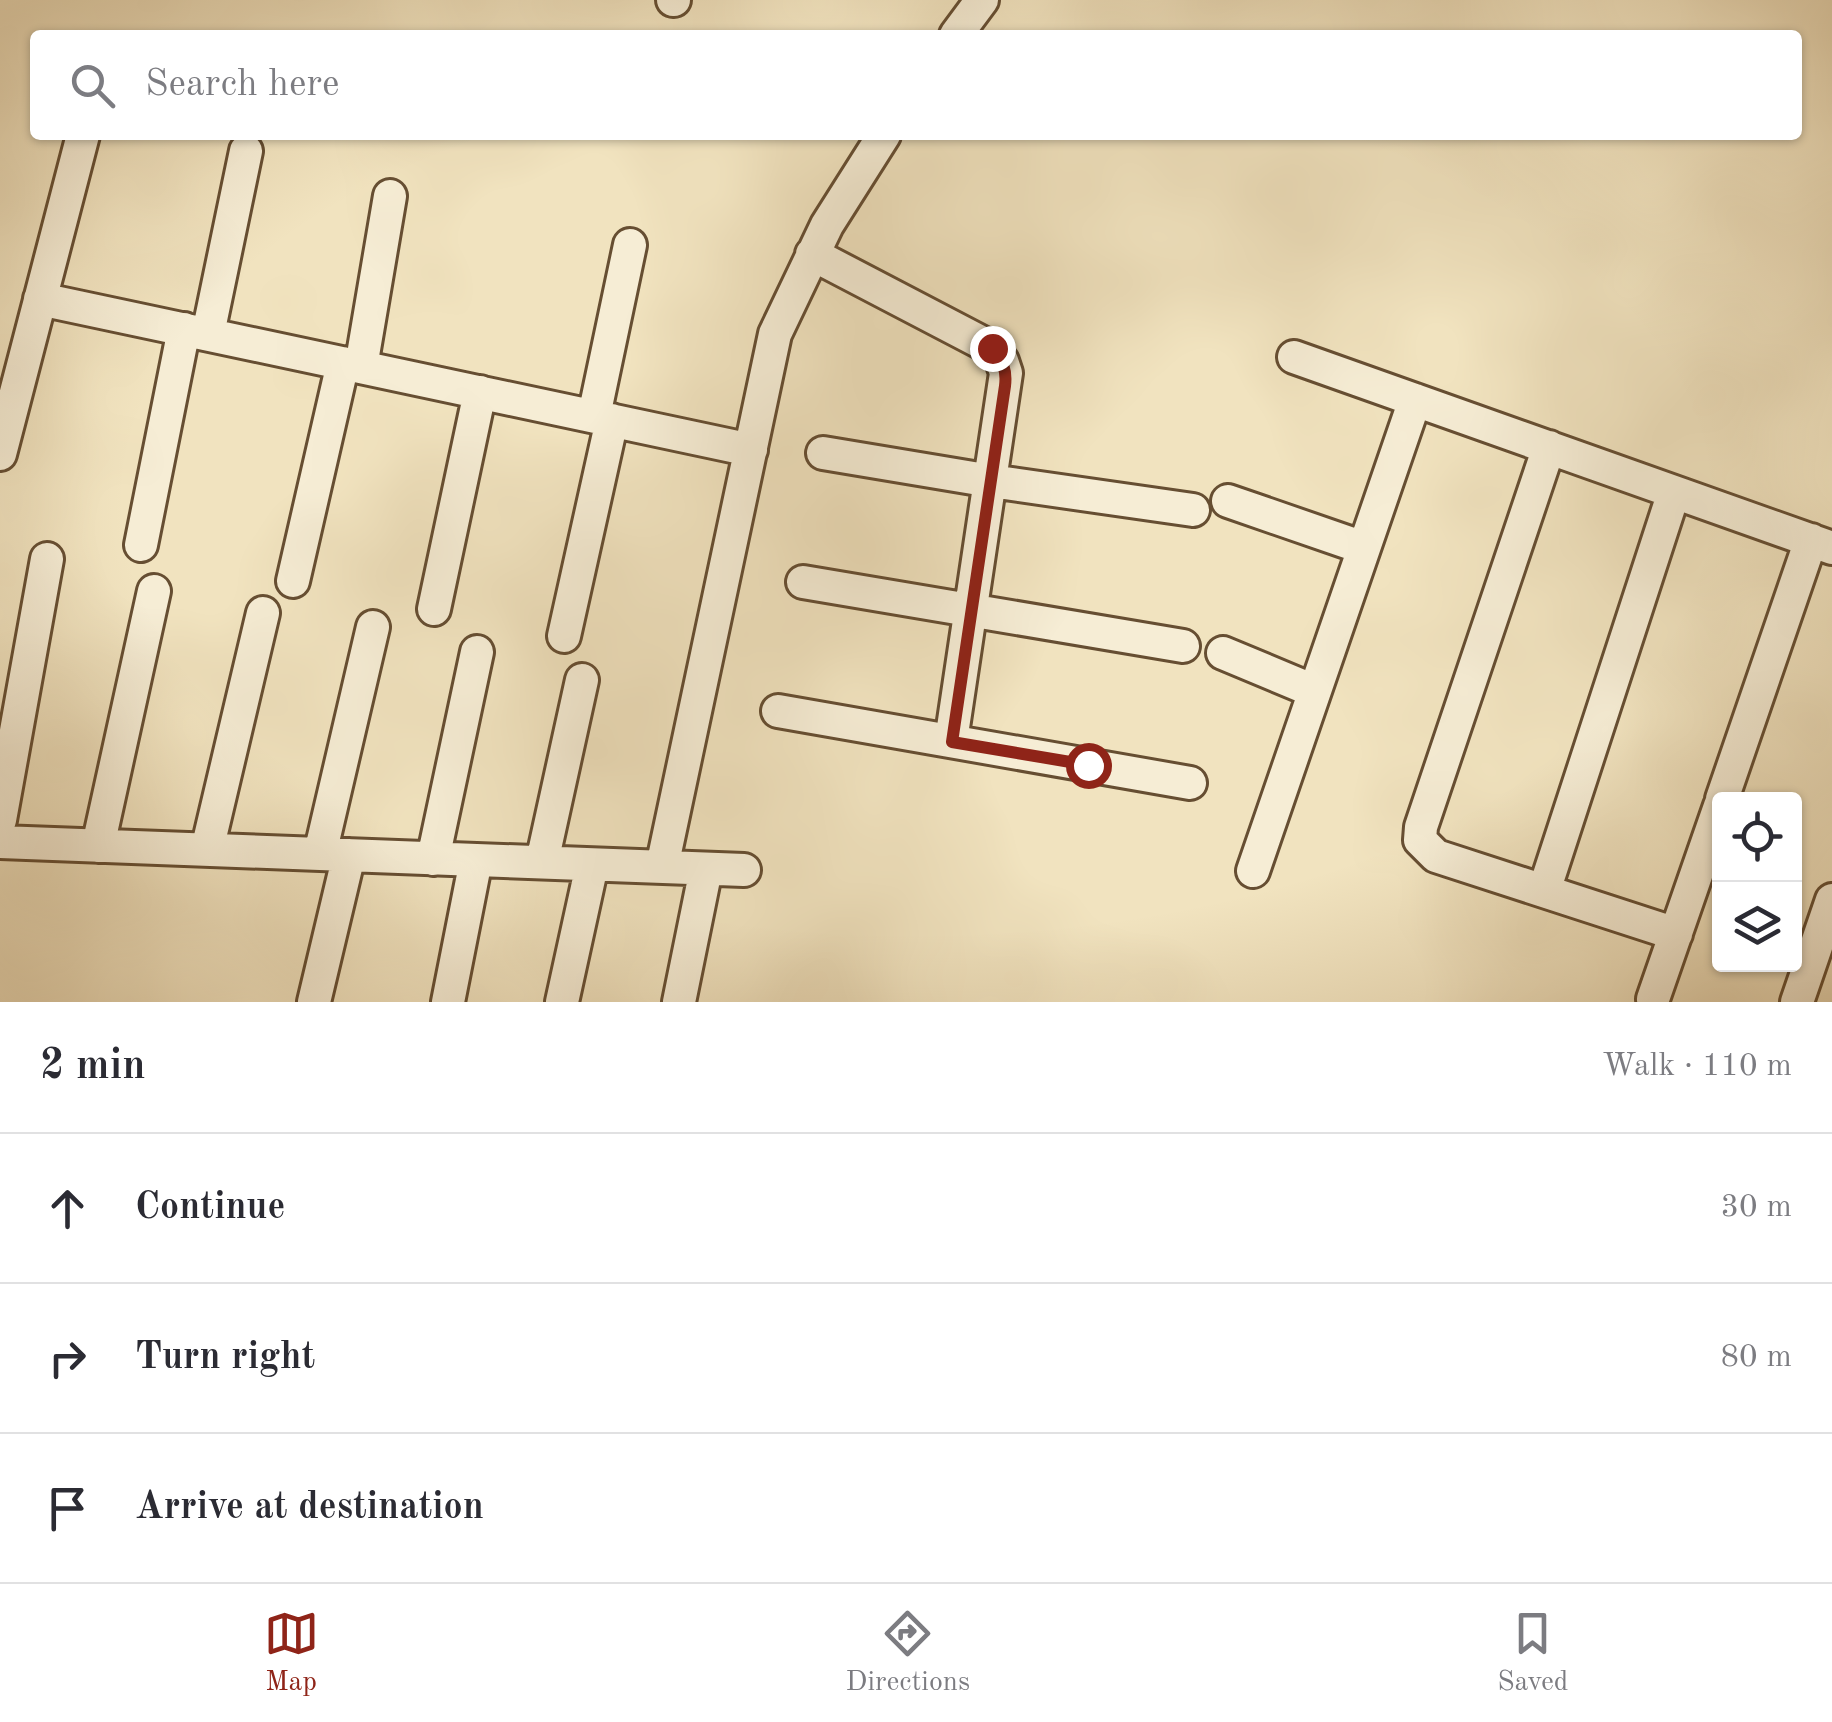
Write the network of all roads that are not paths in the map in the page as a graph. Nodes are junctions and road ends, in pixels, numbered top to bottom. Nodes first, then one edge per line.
1 (982, 0) edge
2 (960, 30) edge
3 (81, 140) edge
4 (880, 140) edge
5 (246, 151) dead end
6 (390, 196) dead end
7 (820, 239) junction
8 (630, 245) dead end
9 (40, 299) junction
10 (196, 332) junction
11 (1294, 357) dead end
12 (352, 365) junction
13 (480, 392) junction
14 (1415, 400) junction
15 (603, 418) junction
16 (1549, 448) junction
17 (751, 450) junction
18 (823, 452) dead end
19 (0, 454) edge
20 (991, 481) junction
21 (1674, 492) junction
22 (1228, 501) dead end
23 (1193, 510) dead end
24 (142, 544) dead end
25 (1821, 544) edge
26 (1364, 548) junction
27 (47, 560) dead end
28 (293, 581) dead end
29 (803, 582) dead end
30 (154, 591) dead end
31 (434, 609) dead end
32 (263, 612) dead end
33 (971, 612) junction
34 (373, 627) dead end
35 (564, 636) dead end
36 (1183, 646) dead end
37 (476, 652) dead end
38 (1223, 653) dead end
39 (582, 680) dead end
40 (1314, 691) junction
41 (778, 711) dead end
42 (952, 742) junction
43 (1190, 783) dead end
44 (1725, 792) edge
45 (0, 820) edge
46 (1712, 829) edge
47 (0, 842) edge
48 (98, 846) junction
49 (207, 850) junction
50 (335, 855) junction
51 (433, 858) junction
52 (476, 860) junction
53 (542, 862) junction
54 (592, 864) junction
55 (662, 867) junction
56 (706, 868) junction
57 (744, 870) dead end
58 (1253, 871) dead end
59 (1544, 891) junction
60 (1832, 900) edge
61 (1676, 934) junction
62 (1811, 990) edge
63 (1653, 999) dead end
64 (314, 1002) edge
65 (448, 1002) edge
66 (562, 1002) edge
67 (679, 1002) edge

1 - 2 street
3 - 9 street
4 - 7 street
5 - 10 street
6 - 12 street
7 - 17 street
7 - 20 street
8 - 15 street
9 - 10 street
9 - 19 street
10 - 12 street
10 - 24 street
11 - 14 street
12 - 13 street
12 - 28 street
13 - 15 street
13 - 31 street
14 - 16 street
14 - 26 street
15 - 17 street
15 - 35 street
16 - 21 street
16 - 59 street
17 - 55 street
18 - 20 street
20 - 23 street
20 - 33 street
21 - 25 street
21 - 59 street
22 - 26 street
25 - 44 street
26 - 40 street
27 - 45 street
29 - 33 street
30 - 48 street
32 - 49 street
33 - 36 street
33 - 42 street
34 - 50 street
37 - 51 street
38 - 40 street
39 - 53 street
40 - 58 street
41 - 42 street
42 - 43 street
46 - 61 street
47 - 48 street
48 - 49 street
49 - 50 street
50 - 51 street
50 - 64 street
51 - 52 street
52 - 53 street
52 - 65 street
53 - 54 street
54 - 55 street
54 - 66 street
55 - 56 street
56 - 57 street
56 - 67 street
59 - 61 street
60 - 62 street
61 - 63 street

